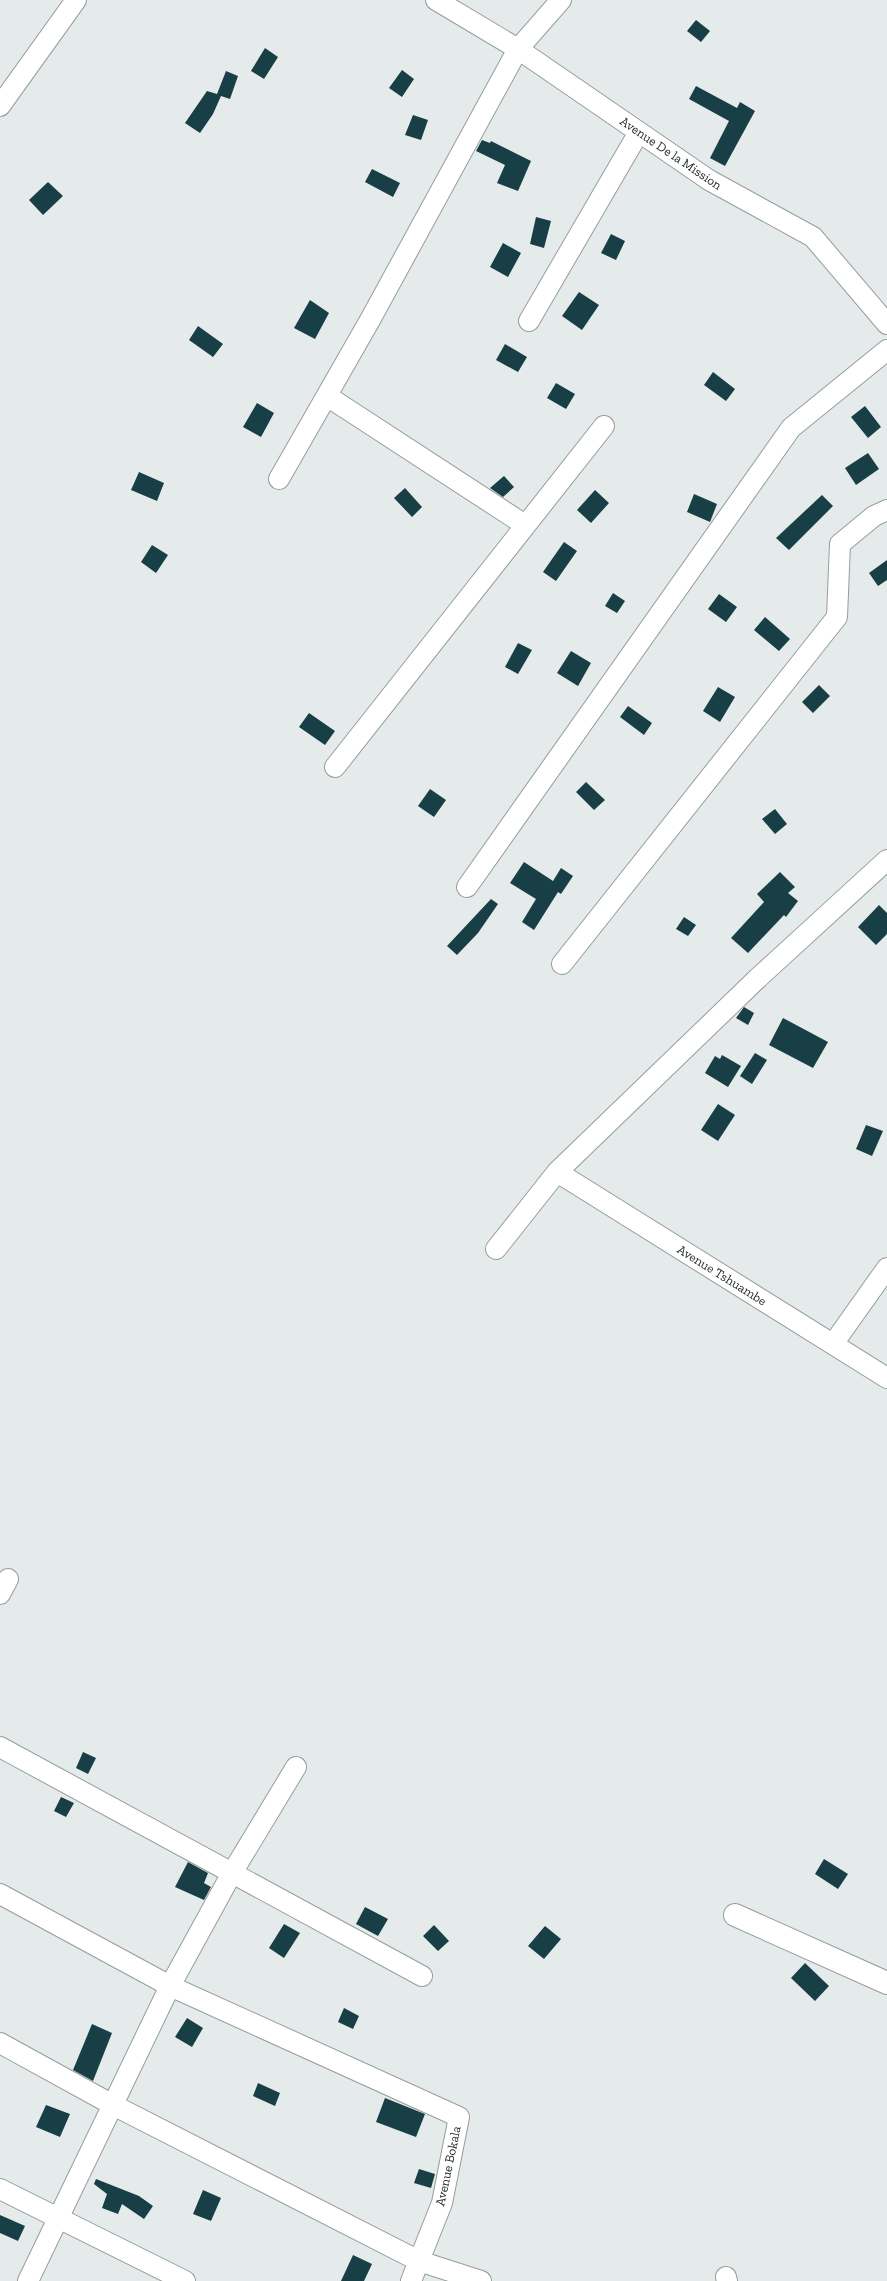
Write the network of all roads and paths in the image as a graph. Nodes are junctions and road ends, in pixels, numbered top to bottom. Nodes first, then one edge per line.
1 (76, 0) edge
2 (436, 0) edge
3 (561, 0) edge
4 (518, 49) junction
5 (0, 106) edge
6 (639, 132) junction
7 (529, 321) dead end
8 (887, 324) edge
9 (887, 350) edge
10 (327, 396) junction
11 (604, 426) dead end
12 (279, 478) dead end
13 (887, 510) edge
14 (525, 525) junction
15 (335, 767) dead end
16 (887, 860) edge
17 (467, 888) dead end
18 (562, 964) dead end
19 (557, 1172) junction
20 (496, 1249) dead end
21 (887, 1268) edge
22 (833, 1344) junction
23 (887, 1378) edge
24 (0, 1747) edge
25 (296, 1767) dead end
26 (232, 1873) junction
27 (0, 1894) edge
28 (734, 1915) dead end
29 (422, 1976) dead end
30 (887, 1983) edge
31 (170, 1986) junction
32 (0, 2043) edge
33 (113, 2105) junction
34 (0, 2189) edge
35 (59, 2218) junction
36 (418, 2261) junction
37 (28, 2281) edge
38 (185, 2281) edge
39 (410, 2281) edge
40 (481, 2281) edge

1 - 5 street
2 - 4 street, Avenue De la Mission
3 - 4 street
4 - 6 street, Avenue De la Mission
4 - 10 street
6 - 7 street
6 - 8 street, Avenue De la Mission
9 - 17 street
10 - 12 street
10 - 14 street
11 - 14 street
13 - 18 street
14 - 15 street
16 - 19 street
19 - 20 street
19 - 22 street, Avenue Tshuambe
21 - 22 street
22 - 23 street, Avenue Tshuambe
24 - 26 street
25 - 26 street
26 - 29 street
26 - 31 street
27 - 31 street
28 - 30 street
31 - 33 street
31 - 36 street, Avenue Bokala
32 - 33 street
33 - 35 street
33 - 36 street
34 - 35 street
35 - 37 street
35 - 38 street
36 - 39 street, Avenue Bokala
36 - 40 street

